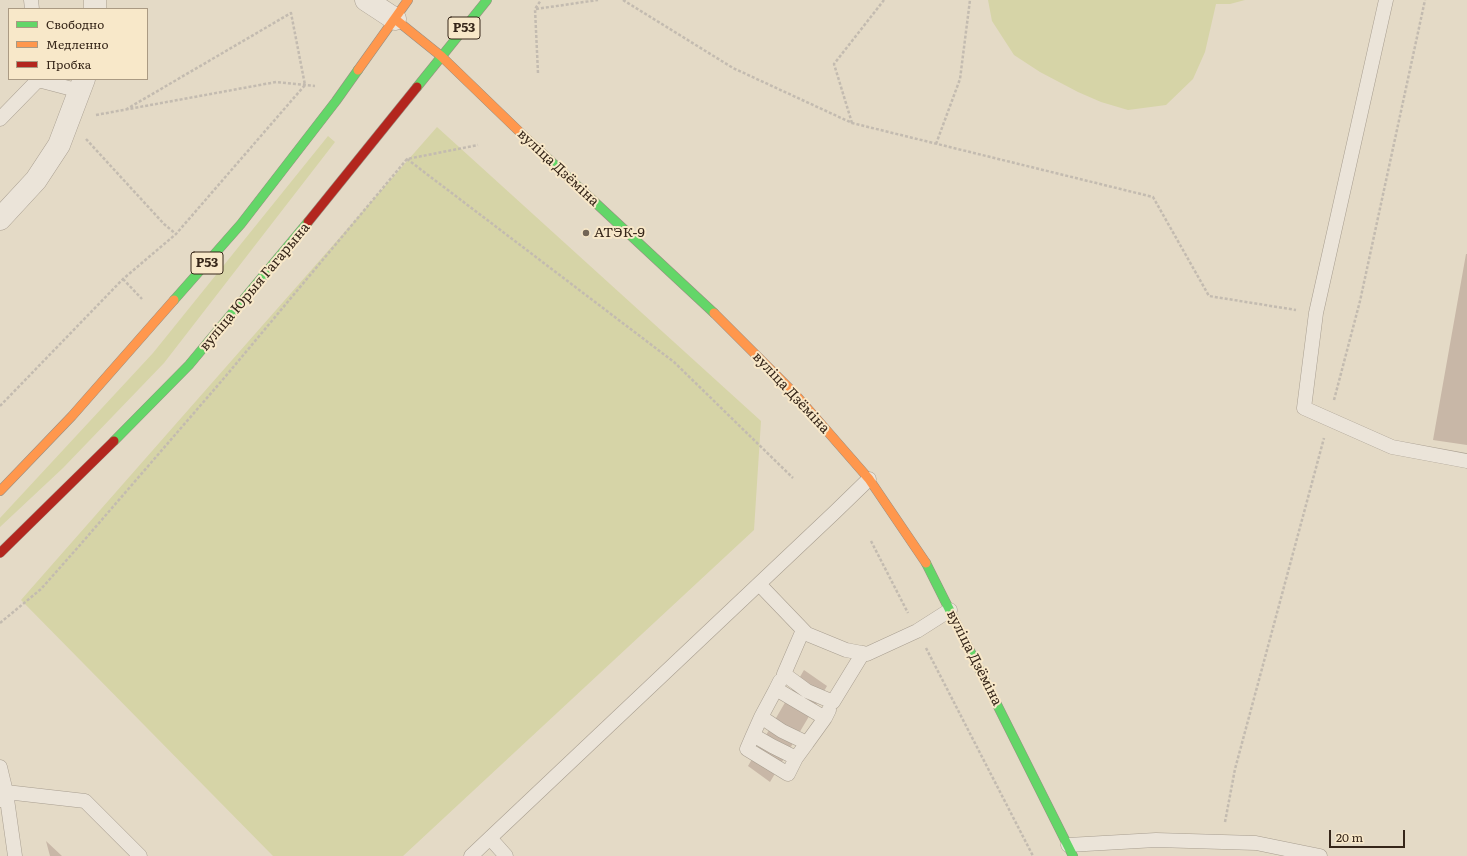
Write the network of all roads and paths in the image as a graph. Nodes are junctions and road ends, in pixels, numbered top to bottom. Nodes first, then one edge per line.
1 (366, 0) edge
2 (408, 0) edge
3 (487, 0) edge
4 (541, 0) edge
5 (598, 0) edge
6 (623, 0) edge
7 (884, 0) edge
8 (970, 0) edge
9 (1386, 0) edge
10 (535, 9) junction
11 (395, 19) junction
12 (441, 56) junction
13 (538, 73) dead end
14 (37, 80) edge
15 (45, 80) edge
16 (82, 85) edge
17 (305, 85) junction
18 (315, 86) dead end
19 (125, 110) junction
20 (0, 120) edge
21 (68, 120) junction
22 (852, 124) junction
23 (478, 144) dead end
24 (936, 144) junction
25 (407, 159) junction
26 (0, 220) edge
27 (176, 234) junction
28 (1316, 313) junction
29 (0, 406) edge
30 (1467, 461) edge
31 (793, 478) dead end
32 (869, 479) junction
33 (0, 491) edge
34 (871, 540) dead end
35 (0, 553) edge
36 (759, 584) junction
37 (950, 610) junction
38 (0, 623) edge
39 (804, 630) junction
40 (917, 631) junction
41 (863, 653) junction
42 (784, 674) junction
43 (776, 689) junction
44 (833, 702) junction
45 (761, 717) junction
46 (825, 718) junction
47 (807, 743) junction
48 (0, 767) edge
49 (3, 796) edge
50 (490, 838) junction
51 (1070, 850) edge
52 (15, 856) edge
53 (140, 856) edge
54 (470, 856) edge
55 (506, 856) edge
56 (1033, 856) edge
57 (1320, 856) edge

1 - 11 street
2 - 11 main road, Р53
3 - 12 main road, вуліца Юрыя Гагарына / Р53
4 - 10 path
5 - 10 path
6 - 22 path
7 - 22 path
8 - 24 path
9 - 28 lane
10 - 13 path
11 - 12 main road, вуліца Дзёміна
11 - 33 main road, Р53
12 - 32 main road, вуліца Дзёміна
12 - 35 main road, вуліца Юрыя Гагарына / Р53
14 - 20 lane
15 - 16 lane
16 - 21 street
17 - 18 path
17 - 19 path
17 - 19 path
17 - 27 path
19 - 21 path
21 - 26 street
21 - 27 path
22 - 24 path
23 - 25 path
24 - 28 path
25 - 31 path
25 - 38 path
27 - 29 path
28 - 30 lane
32 - 36 lane
32 - 37 main road, вуліца Дзёміна
34 - 40 path
36 - 39 lane
36 - 50 lane
37 - 40 lane
37 - 51 main road, вуліца Дзёміна
39 - 41 lane
39 - 42 lane
40 - 41 lane
40 - 56 path
41 - 44 lane
42 - 43 lane
42 - 44 lane
43 - 45 lane
43 - 46 lane
44 - 46 lane
45 - 47 lane
45 - 47 lane
46 - 47 lane
48 - 49 lane
49 - 52 lane
49 - 53 lane
50 - 54 lane
50 - 55 lane
51 - 57 lane

